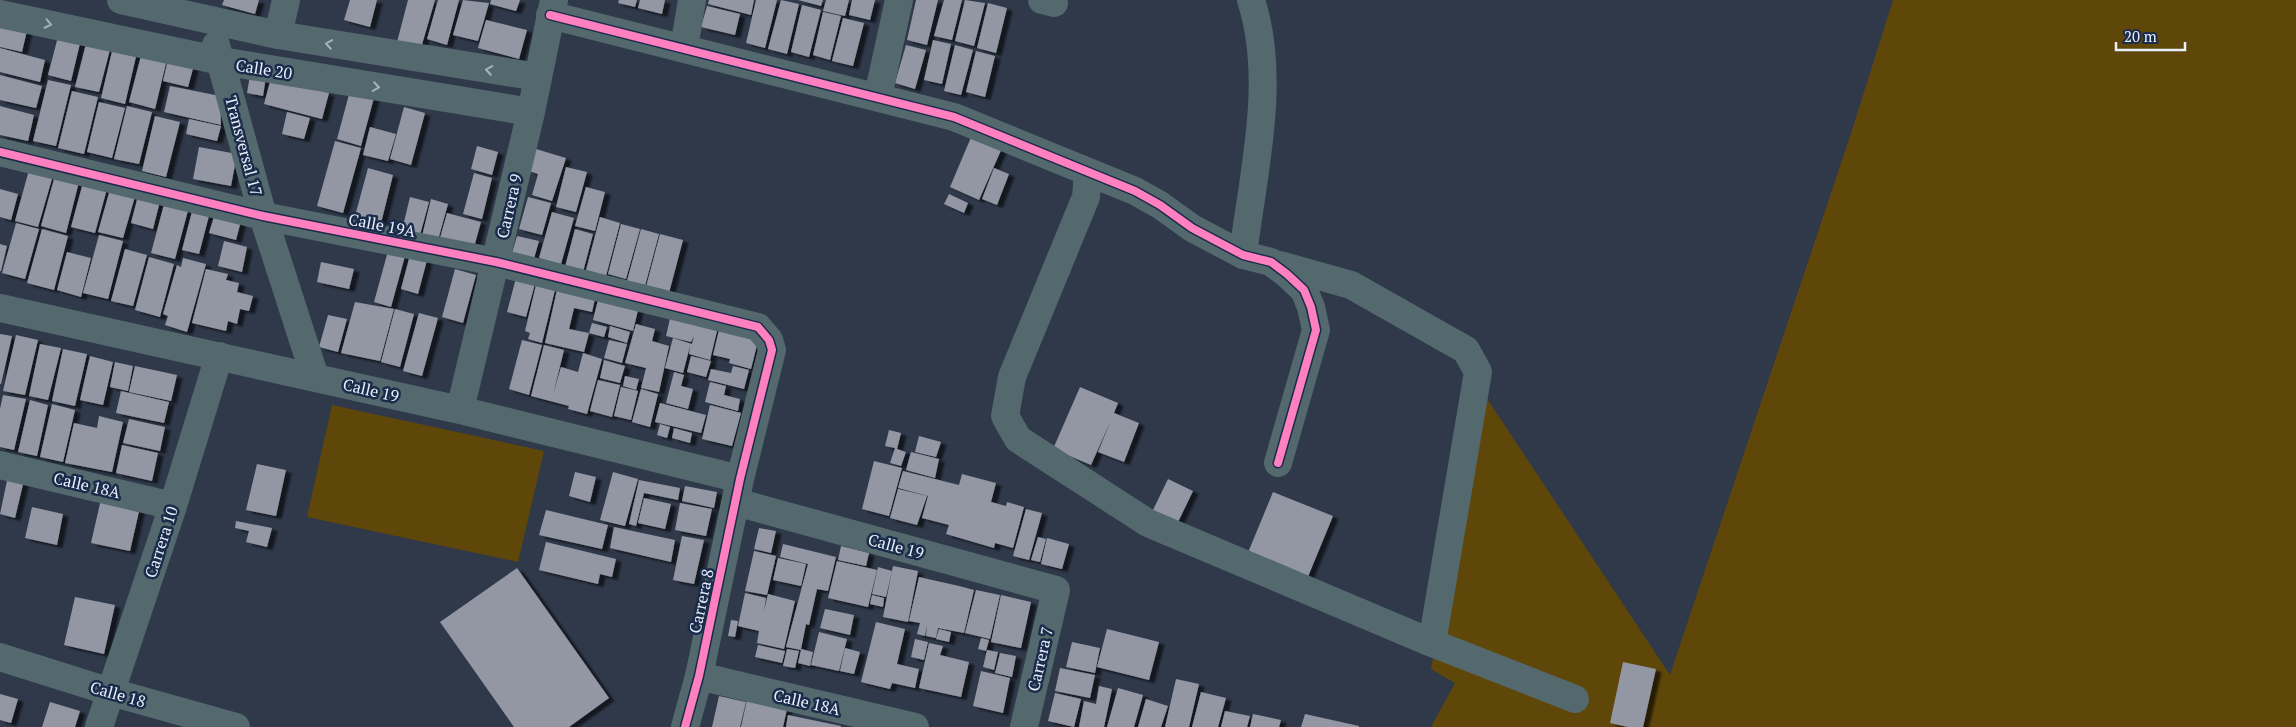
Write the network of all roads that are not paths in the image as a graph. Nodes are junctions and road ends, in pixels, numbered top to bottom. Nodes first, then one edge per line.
1 (121, 0) edge
2 (286, 0) edge
3 (692, 0) edge
4 (899, 0) edge
5 (1251, 0) edge
6 (552, 8) edge
7 (204, 10) edge
8 (0, 14) edge
9 (278, 35) junction
10 (684, 48) junction
11 (220, 61) junction
12 (538, 77) junction
13 (878, 96) junction
14 (531, 112) junction
15 (0, 152) edge
16 (1088, 172) junction
17 (263, 216) junction
18 (1242, 255) junction
19 (496, 262) junction
20 (1271, 262) junction
21 (0, 308) edge
22 (758, 327) joint
23 (219, 356) junction
24 (315, 377) junction
25 (460, 410) junction
26 (1278, 463) dead end
27 (0, 465) edge
28 (738, 491) junction
29 (173, 506) junction
30 (1056, 590) joint
31 (1432, 643) junction
32 (0, 657) edge
33 (699, 676) junction
34 (111, 692) junction
35 (1575, 699) dead end
36 (99, 727) edge
37 (236, 727) edge
38 (685, 727) edge
39 (915, 727) edge
40 (1024, 727) edge

1 - 7 street
2 - 9 street
3 - 10 street
4 - 13 street
5 - 18 street
6 - 10 street
6 - 12 street, Carrera 9
7 - 9 street
7 - 11 street, Transversal 17
8 -> 11 street, Calle 20
12 -> 9 street
10 - 13 street
11 -> 14 street, Calle 20
11 - 17 street, Transversal 17
12 - 14 street, Carrera 9
13 - 16 street
14 - 19 street, Carrera 9
15 - 17 street, Calle 19A
16 - 18 street
16 - 31 street
17 - 19 street, Calle 19A
17 - 24 street, Transversal 17
18 - 20 street
19 - 22 street, Calle 19A
19 - 25 street, Carrera 9
20 - 26 street
20 - 31 street
21 - 23 street, Calle 19
22 - 28 street, Carrera 8
23 - 24 street, Calle 19
23 - 29 street, Carrera 10
24 - 25 street, Calle 19
25 - 28 street, Calle 19
27 - 29 street, Calle 18A
28 - 30 street, Calle 19
28 - 33 street, Carrera 8
29 - 34 street, Carrera 10
30 - 40 street, Carrera 7
31 - 35 street
32 - 34 street, Calle 18
33 - 38 street, Carrera 8
33 - 39 street, Calle 18A
34 - 36 street, Carrera 10
34 - 37 street, Calle 18

